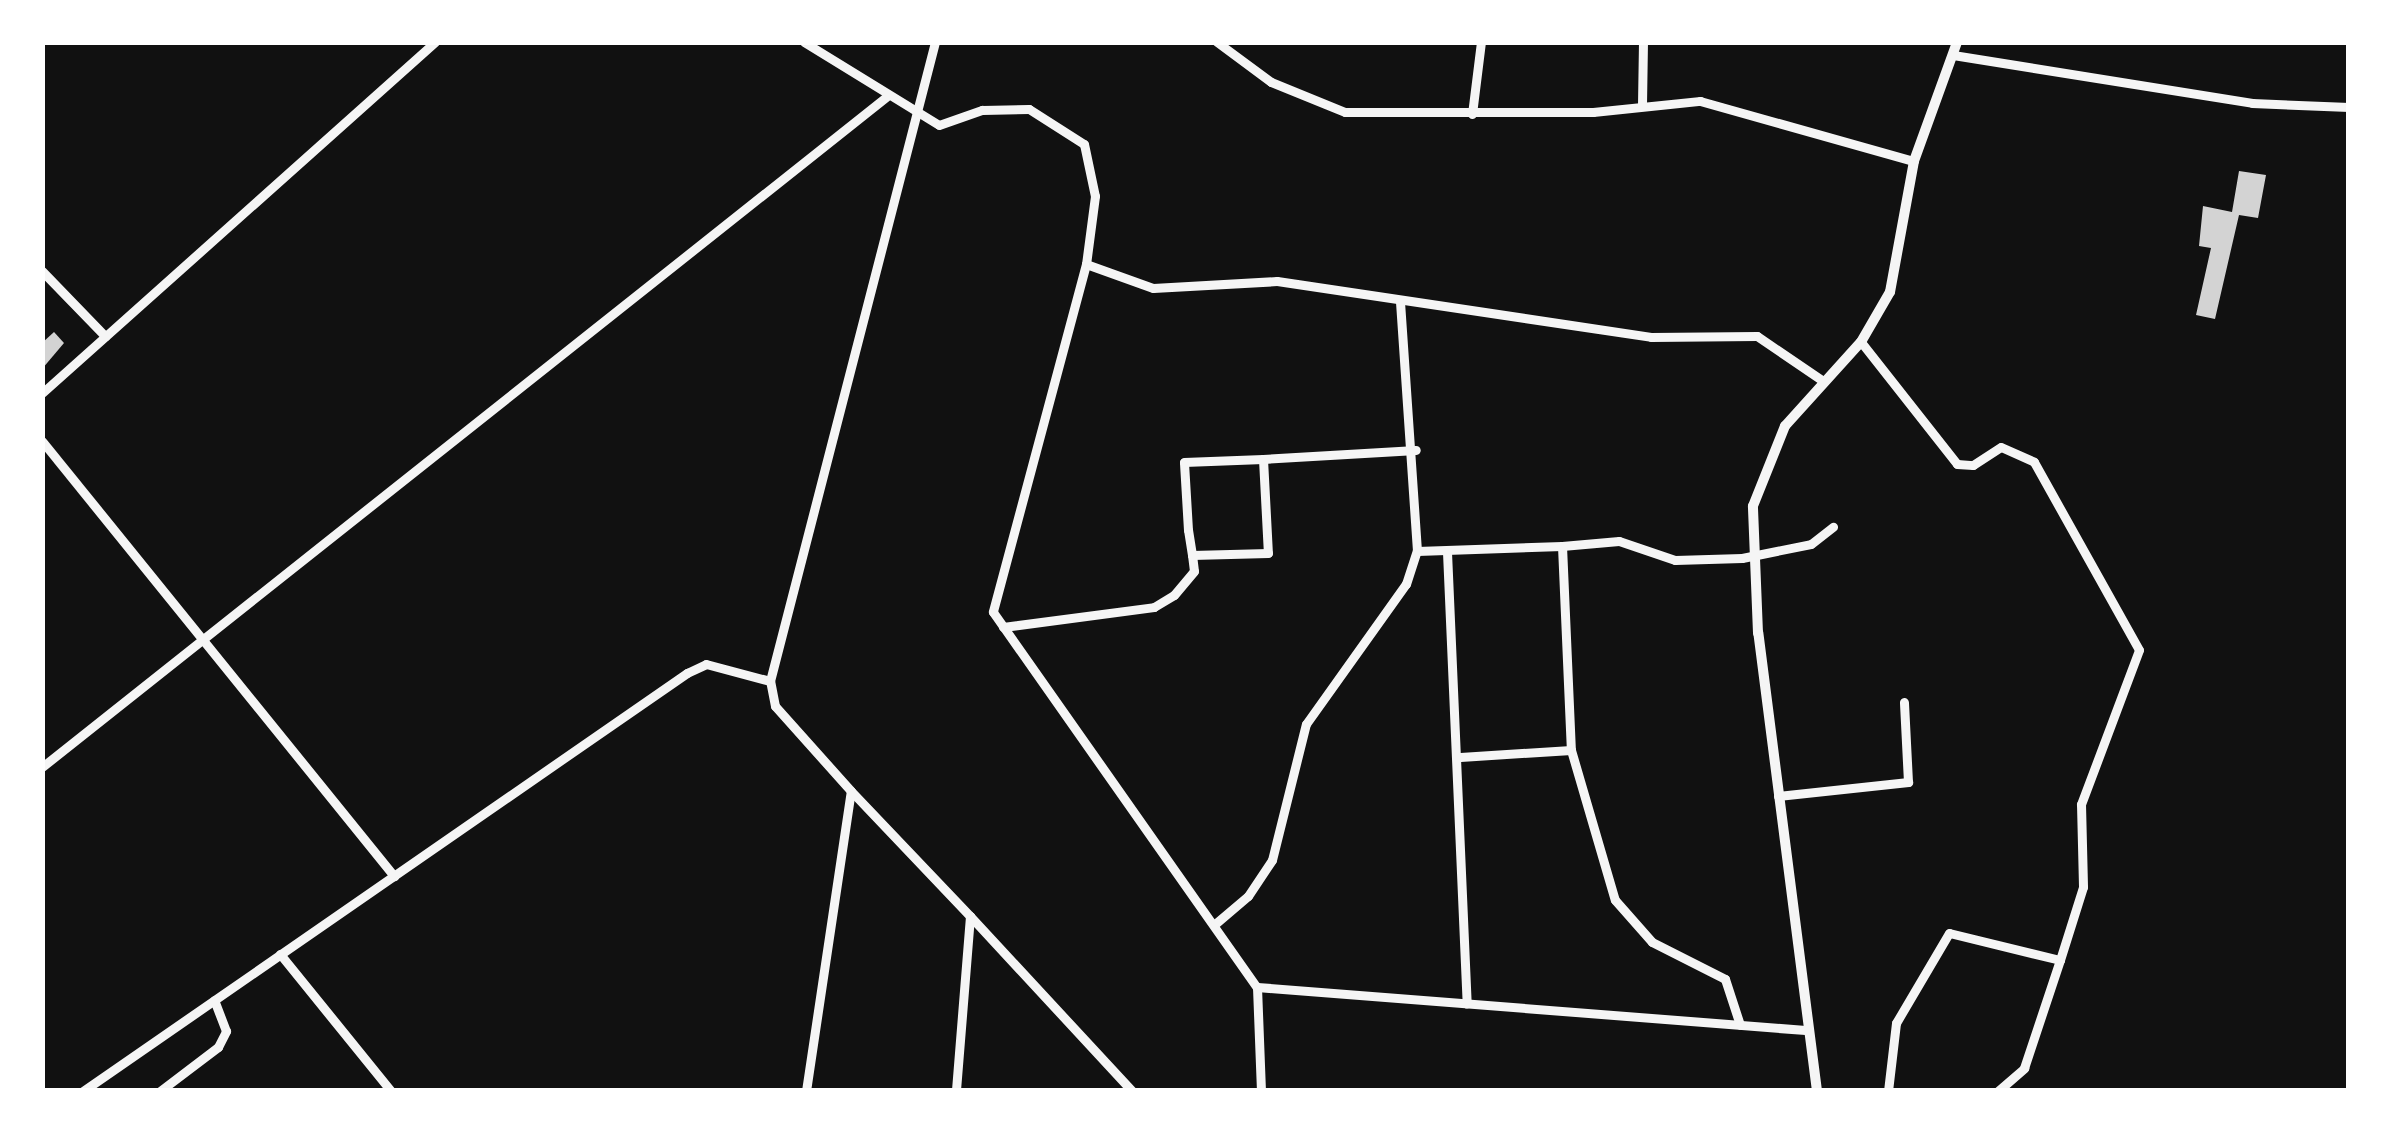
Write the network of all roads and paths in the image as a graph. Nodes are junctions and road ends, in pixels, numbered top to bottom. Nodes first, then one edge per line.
1 (435, 42) edge
2 (805, 42) edge
3 (935, 42) edge
4 (1217, 42) edge
5 (1481, 42) edge
6 (1643, 42) edge
7 (1955, 49) edge
8 (886, 97) junction
9 (1642, 105) junction
10 (2349, 106) edge
11 (915, 114) junction
12 (1472, 114) junction
13 (1914, 161) junction
14 (1086, 264) junction
15 (42, 271) edge
16 (1400, 301) junction
17 (105, 336) junction
18 (1861, 342) junction
19 (1823, 381) junction
20 (42, 394) edge
21 (42, 441) edge
22 (1416, 450) junction
23 (1263, 459) junction
24 (1833, 527) dead end
25 (1562, 546) junction
26 (1418, 550) junction
27 (1447, 552) junction
28 (1753, 554) junction
29 (1192, 555) junction
30 (1003, 627) junction
31 (202, 640) junction
32 (770, 681) junction
33 (1904, 702) dead end
34 (1571, 750) junction
35 (1460, 757) junction
36 (42, 766) edge
37 (851, 791) junction
38 (1778, 796) junction
39 (394, 876) junction
40 (970, 916) junction
41 (1215, 924) junction
42 (280, 955) junction
43 (2060, 960) junction
44 (1258, 987) junction
45 (214, 1000) junction
46 (1467, 1004) junction
47 (1740, 1025) junction
48 (1805, 1030) junction
49 (83, 1091) edge
50 (160, 1091) edge
51 (391, 1091) edge
52 (806, 1091) edge
53 (956, 1091) edge
54 (1132, 1091) edge
55 (1261, 1091) edge
56 (1816, 1091) edge
57 (1888, 1091) edge
58 (1999, 1091) edge

1 - 17 street
2 - 8 street
3 - 11 street
4 - 12 street
5 - 12 street
6 - 9 street
7 - 10 street
7 - 13 street
8 - 11 street
8 - 31 street
9 - 12 street
9 - 13 street
11 - 14 street
11 - 32 street
13 - 18 street
14 - 16 street
14 - 30 street
15 - 17 street
16 - 19 street
16 - 22 street
17 - 20 street
18 - 19 street
18 - 43 street
19 - 28 street
21 - 31 street
22 - 23 street
22 - 26 street
23 - 29 street
23 - 29 street
24 - 28 street
25 - 27 street
25 - 28 street
25 - 34 street
26 - 27 street
26 - 41 street
27 - 35 street
28 - 38 street
29 - 30 street
30 - 41 street
31 - 36 street
31 - 39 street
32 - 37 street
32 - 39 street
33 - 38 street
34 - 35 street
34 - 47 street
35 - 46 street
37 - 40 street
37 - 52 street
38 - 48 street
39 - 42 street
40 - 53 street
40 - 54 street
41 - 44 street
42 - 45 street
42 - 51 street
43 - 57 street
43 - 58 street
44 - 46 street
44 - 55 street
45 - 49 street
45 - 50 street
46 - 47 street
47 - 48 street
48 - 56 street

